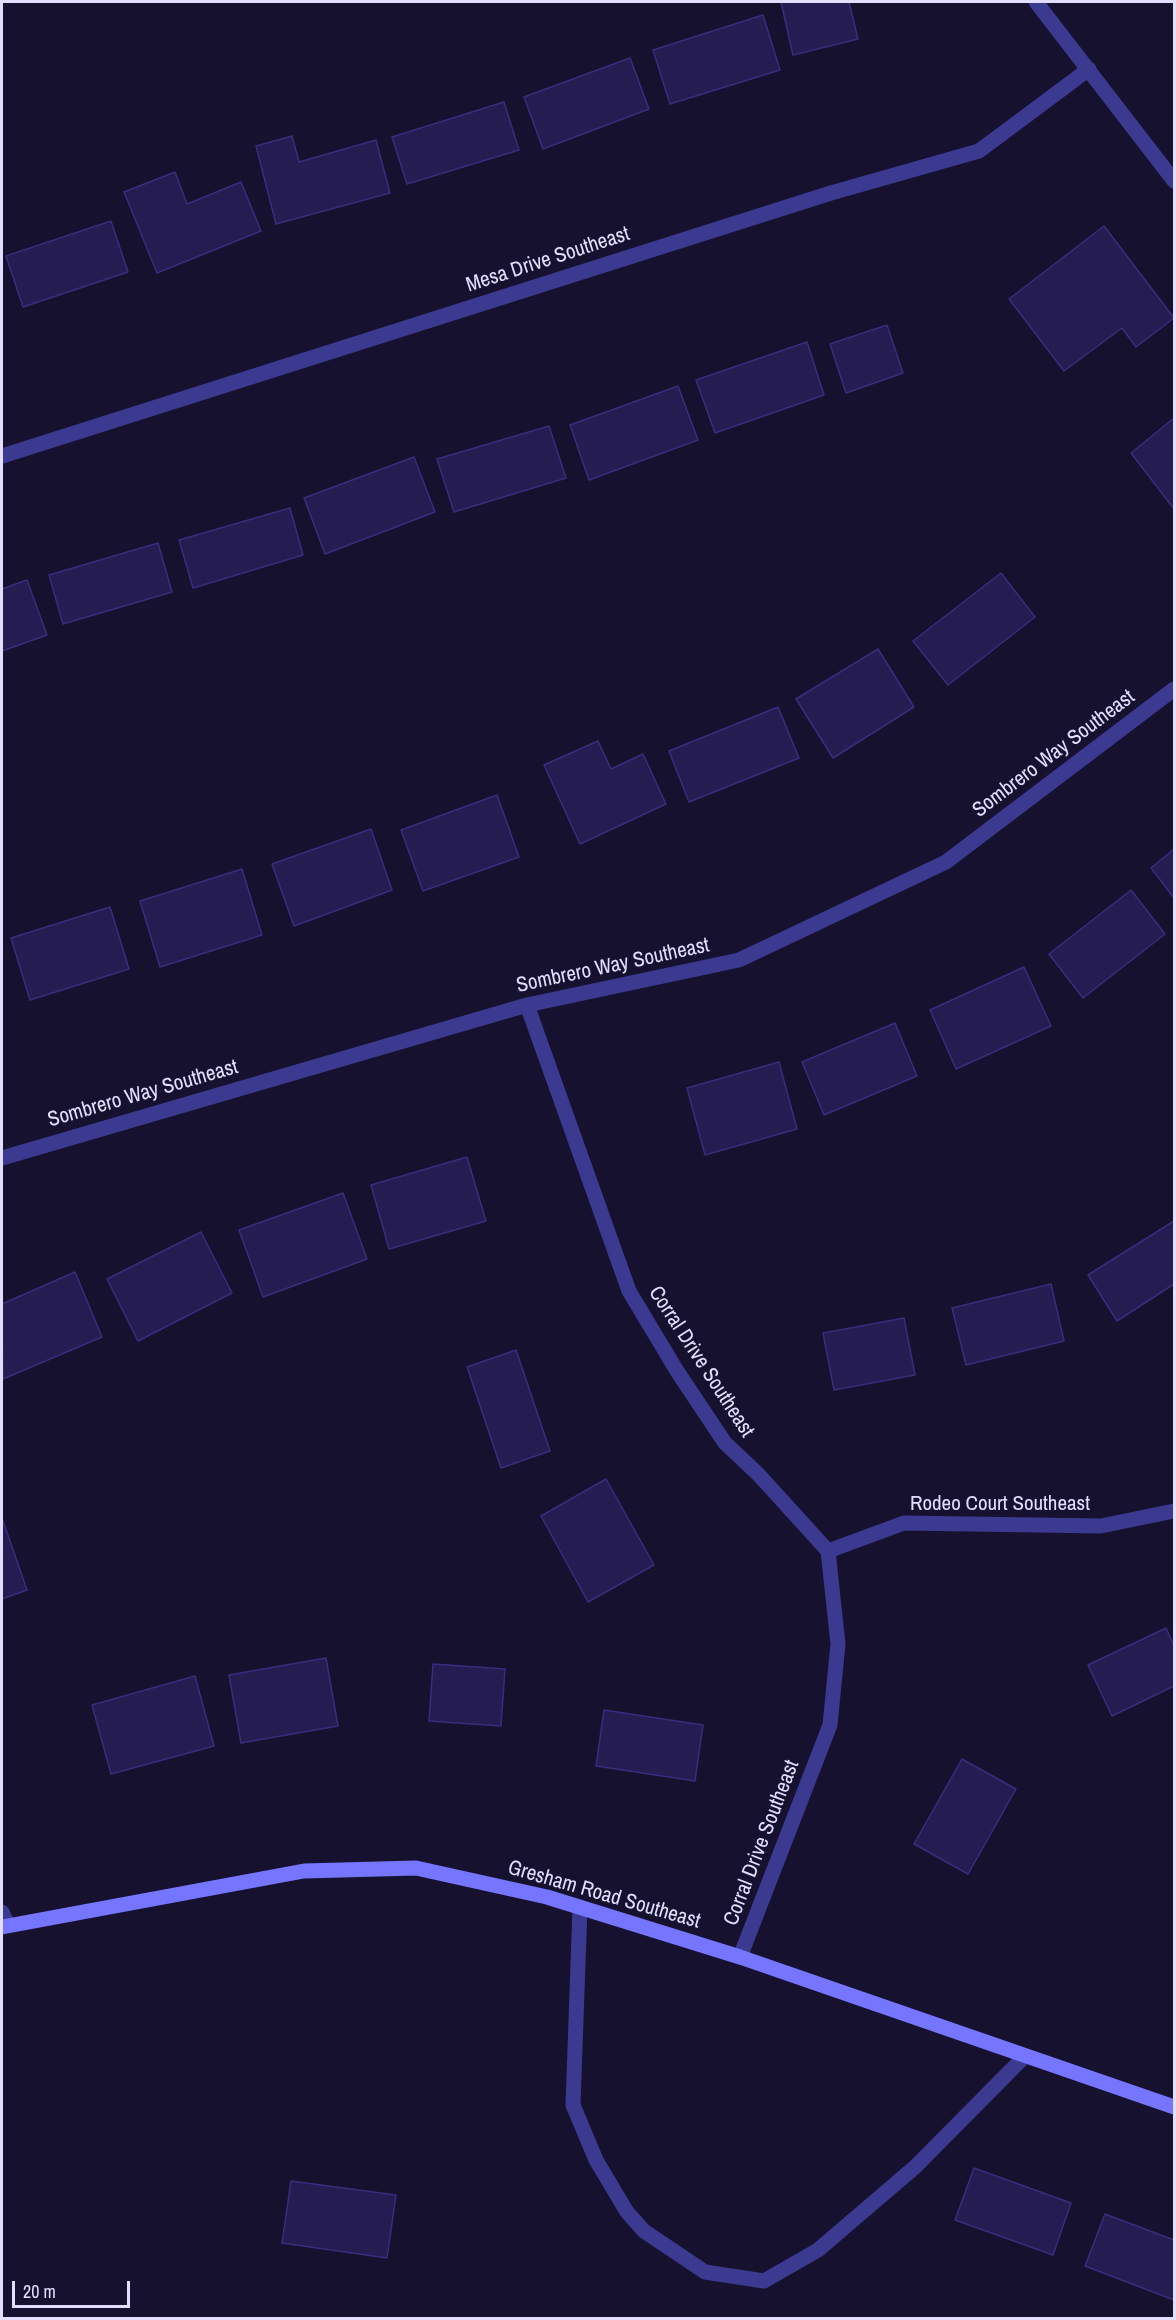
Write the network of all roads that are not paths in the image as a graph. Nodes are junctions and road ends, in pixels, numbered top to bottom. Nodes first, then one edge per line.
1 (1036, 2) edge
2 (1089, 69) junction
3 (1174, 181) edge
4 (2, 456) edge
5 (1174, 689) edge
6 (527, 1005) junction
7 (2, 1158) edge
8 (1174, 1511) edge
9 (828, 1551) junction
10 (580, 1907) junction
11 (4, 1921) edge
12 (740, 1957) junction
13 (1025, 2056) junction
14 (1174, 2107) edge

1 - 2 street
2 - 3 street
2 - 4 street, Mesa Drive Southeast
5 - 6 street, Sombrero Way Southeast
6 - 7 street, Sombrero Way Southeast
6 - 9 street, Corral Drive Southeast
8 - 9 street, Rodeo Court Southeast
9 - 12 street, Corral Drive Southeast
10 - 11 street, Gresham Road Southeast
10 - 12 street, Gresham Road Southeast
10 - 13 street
12 - 13 street, Gresham Road Southeast
13 - 14 street, Gresham Road Southeast

